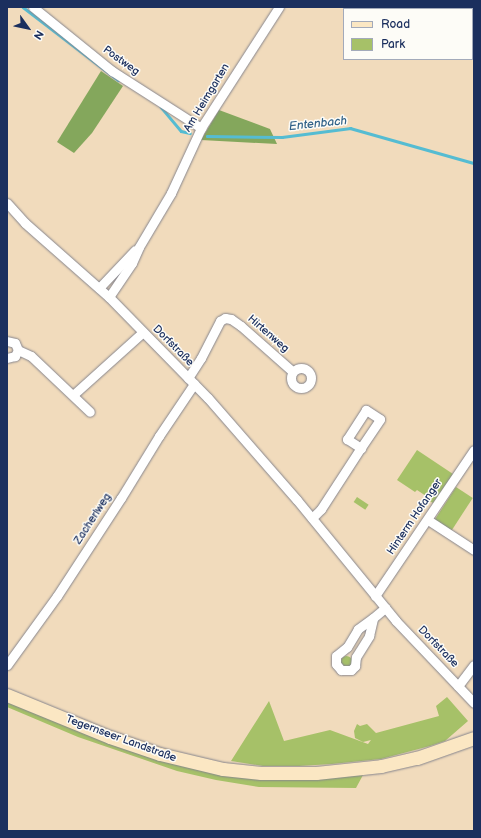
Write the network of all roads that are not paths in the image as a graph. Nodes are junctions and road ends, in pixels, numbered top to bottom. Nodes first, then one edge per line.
1 (33, 7) edge
2 (279, 7) edge
3 (201, 128) junction
4 (7, 202) edge
5 (139, 247) junction
6 (99, 288) junction
7 (109, 297) junction
8 (143, 332) junction
9 (7, 341) edge
10 (18, 350) junction
11 (7, 358) edge
12 (293, 372) dead end
13 (191, 381) junction
14 (73, 395) junction
15 (90, 412) dead end
16 (361, 448) dead end
17 (474, 450) edge
18 (312, 518) junction
19 (428, 520) junction
20 (474, 550) edge
21 (375, 596) junction
22 (385, 608) junction
23 (373, 618) junction
24 (7, 665) edge
25 (474, 665) edge
26 (458, 686) junction
27 (7, 695) edge
28 (474, 703) edge
29 (474, 738) edge

1 - 3 street, Postweg
2 - 3 street, Am Heimgarten
3 - 5 street, Am Heimgarten
4 - 6 street, Dorfstraße
5 - 6 street, Am Heimgarten
5 - 7 street, Am Heimgarten
6 - 7 street, Dorfstraße
7 - 8 street, Dorfstraße
8 - 13 street, Dorfstraße
8 - 14 street
9 - 10 street
10 - 11 street
10 - 14 street
12 - 13 street, Hirtenweg
13 - 18 street, Dorfstraße
13 - 24 street, Zacherlweg
14 - 15 street
16 - 18 street
17 - 19 street, Hinterm Hofanger
18 - 21 street, Dorfstraße
19 - 20 street
19 - 21 street, Hinterm Hofanger
21 - 22 street, Dorfstraße
22 - 23 street
22 - 26 street, Dorfstraße
23 - 23 street
25 - 26 street
26 - 28 street, Dorfstraße
27 - 29 main road, Tegernseer Landstraße

